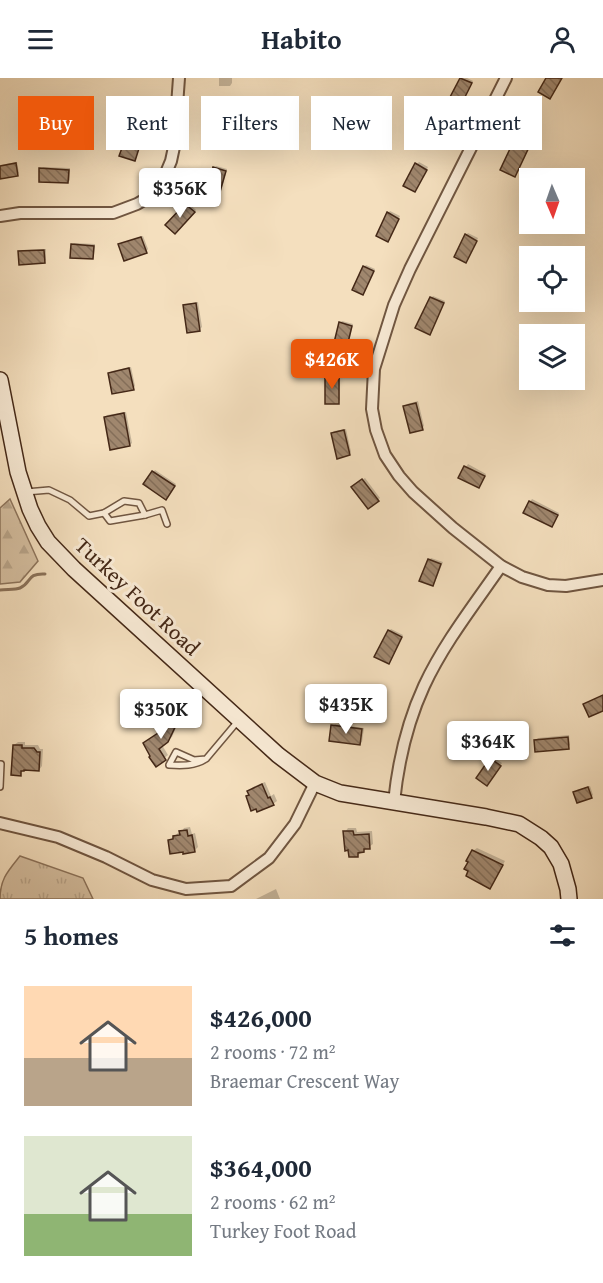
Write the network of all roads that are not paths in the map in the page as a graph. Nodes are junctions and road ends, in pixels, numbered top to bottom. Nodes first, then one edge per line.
1 (179, 78) edge
2 (506, 78) edge
3 (0, 216) edge
4 (0, 380) edge
5 (24, 492) junction
6 (105, 513) junction
7 (145, 515) junction
8 (167, 525) dead end
9 (501, 566) junction
10 (603, 580) edge
11 (239, 720) junction
12 (206, 759) junction
13 (1, 764) edge
14 (315, 783) junction
15 (0, 788) edge
16 (394, 802) junction
17 (0, 823) edge
18 (569, 899) edge

1 - 3 street
2 - 9 street
4 - 5 street, Turkey Foot Road
5 - 6 lane
5 - 11 street, Turkey Foot Road
6 - 7 lane
6 - 7 lane
7 - 8 lane
9 - 10 street
9 - 16 street
11 - 12 lane
11 - 14 street, Turkey Foot Road
12 - 12 lane
13 - 15 lane
14 - 16 street, Turkey Foot Road
14 - 17 street
16 - 18 street, Turkey Foot Road

